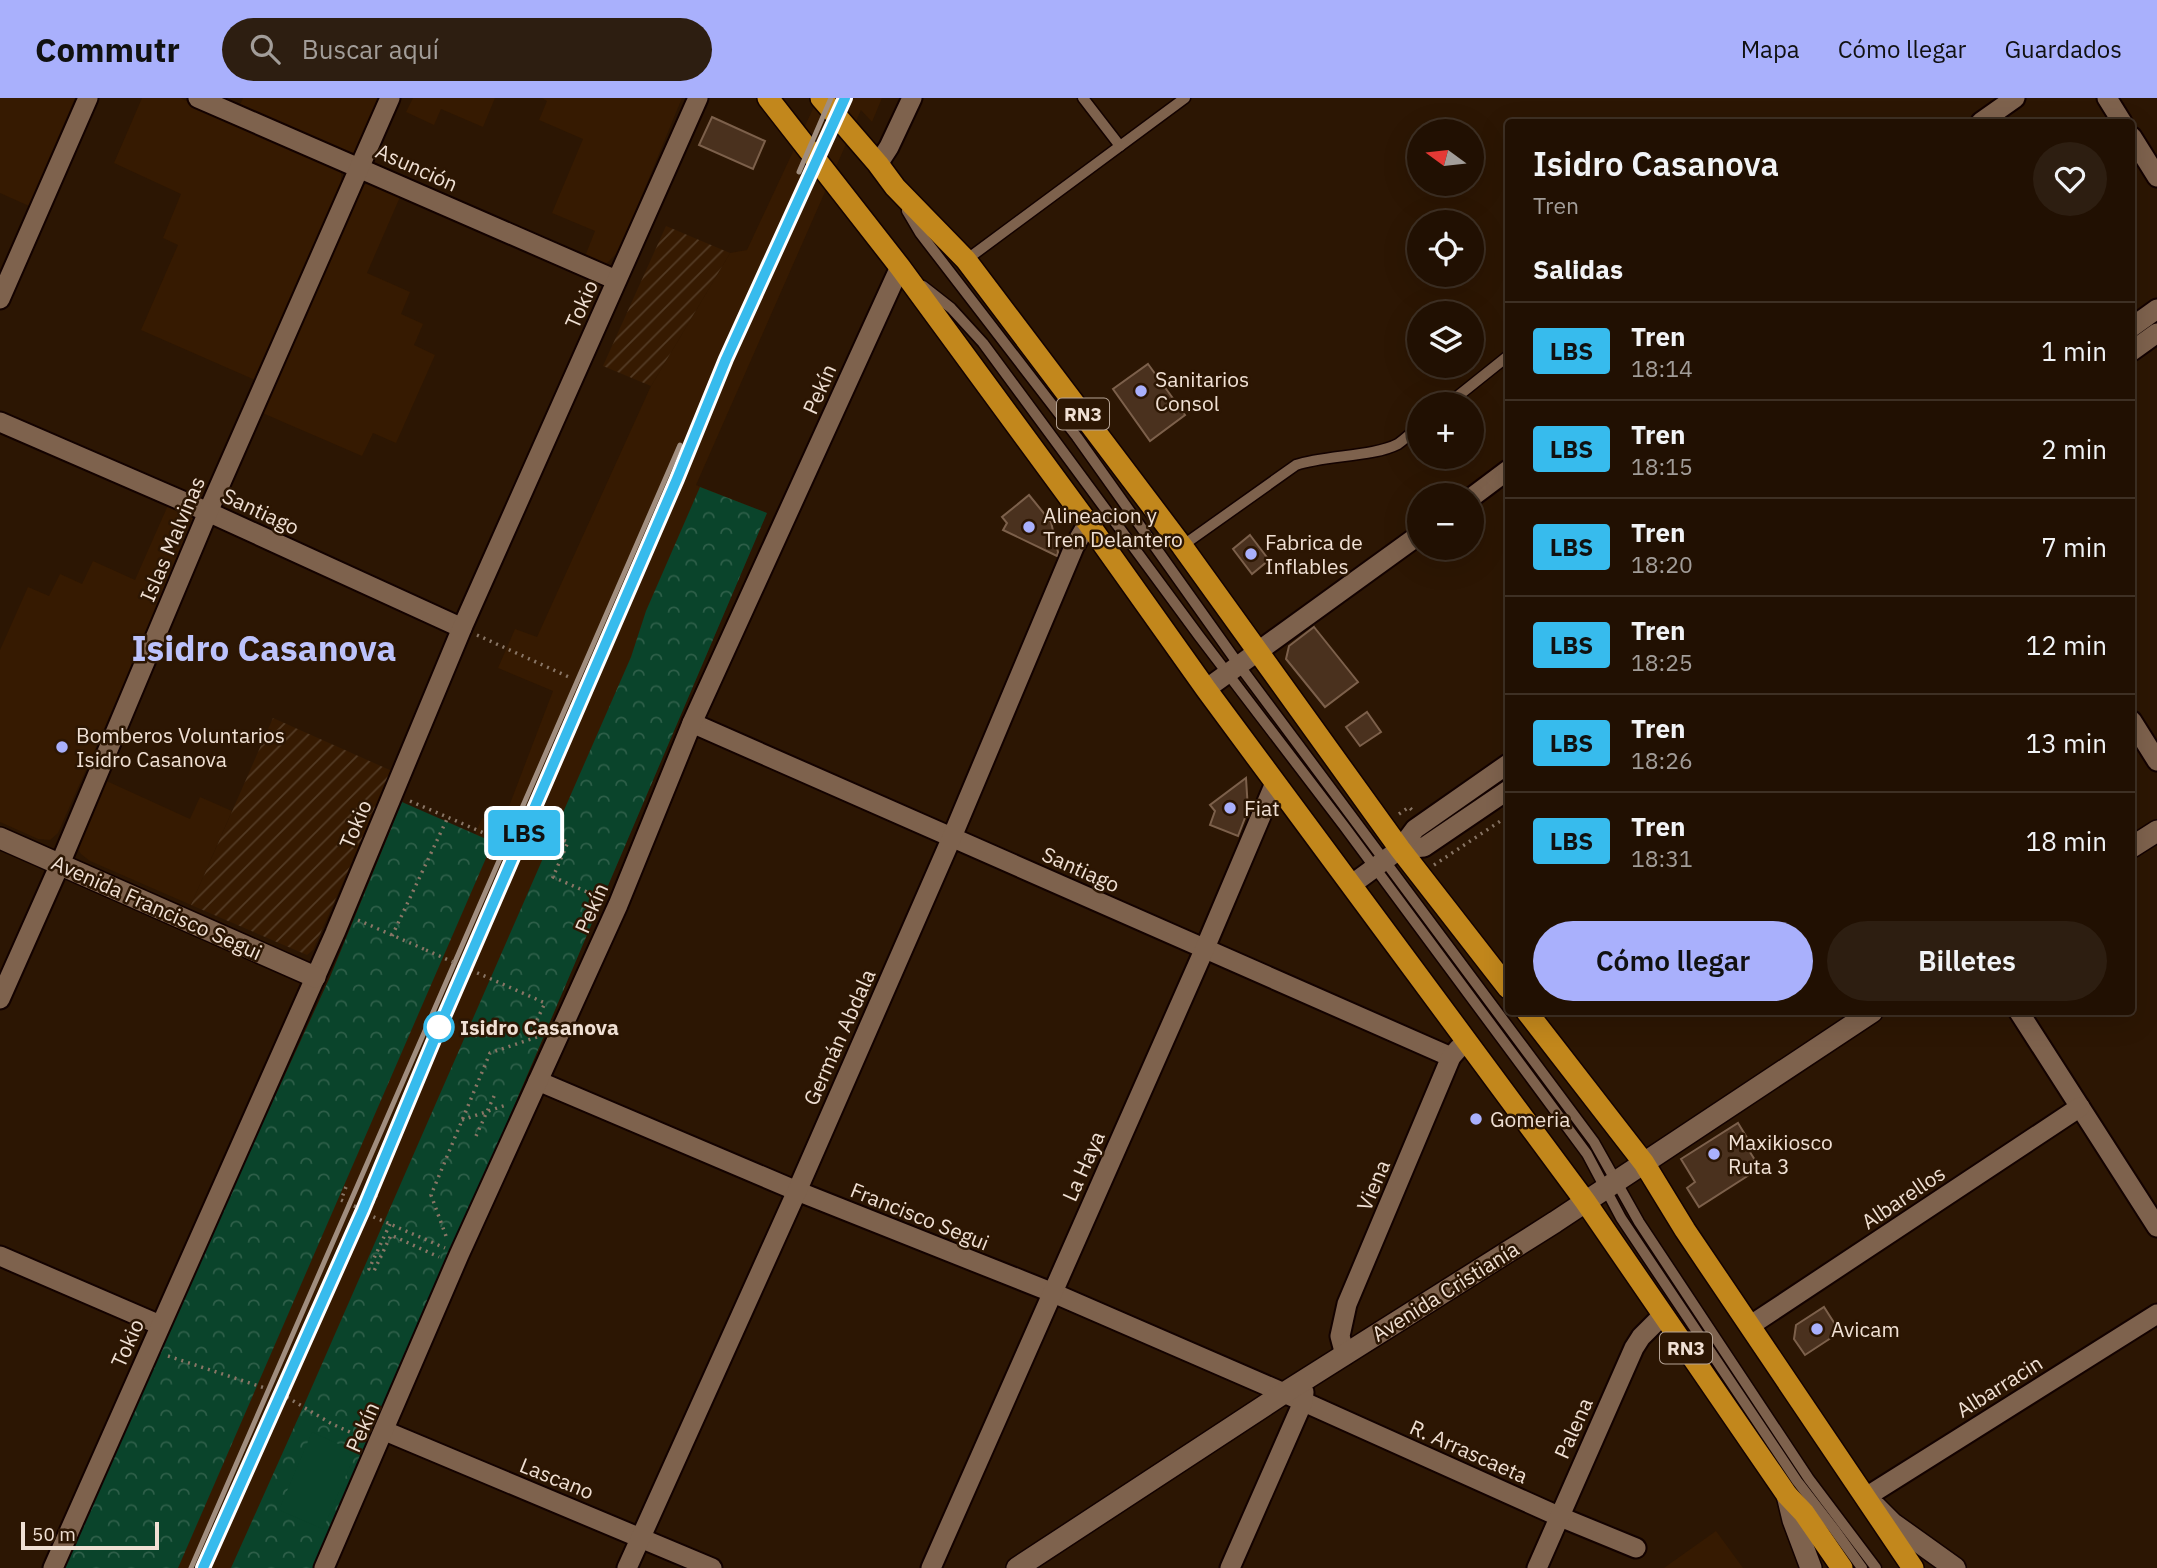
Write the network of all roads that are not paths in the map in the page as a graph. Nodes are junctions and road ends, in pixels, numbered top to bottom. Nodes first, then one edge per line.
1 (88, 98) edge
2 (198, 98) edge
3 (390, 98) edge
4 (698, 98) edge
5 (768, 98) edge
6 (821, 98) edge
7 (912, 98) edge
8 (1083, 98) edge
9 (1185, 98) edge
10 (2015, 98) edge
11 (2107, 98) edge
12 (1985, 119) edge
13 (2121, 119) edge
14 (2135, 142) edge
15 (1120, 146) junction
16 (878, 164) junction
17 (361, 168) junction
18 (2157, 177) edge
19 (895, 187) junction
20 (966, 260) junction
21 (900, 267) junction
22 (616, 280) junction
23 (0, 299) edge
24 (2157, 309) edge
25 (2135, 325) edge
26 (2157, 333) edge
27 (2135, 349) edge
28 (1505, 358) edge
29 (1463, 392) edge
30 (0, 422) edge
31 (1407, 436) edge
32 (1505, 472) edge
33 (1484, 488) edge
34 (208, 512) junction
35 (1088, 523) junction
36 (1407, 544) edge
37 (1182, 546) junction
38 (462, 628) junction
39 (1258, 652) junction
40 (1233, 669) junction
41 (1206, 689) junction
42 (692, 723) junction
43 (2135, 726) edge
44 (2157, 761) edge
45 (1505, 766) edge
46 (1275, 783) junction
47 (1505, 792) edge
48 (2157, 831) edge
49 (952, 837) junction
50 (0, 838) edge
51 (2135, 845) edge
52 (1387, 859) junction
53 (60, 864) junction
54 (1352, 885) junction
55 (1205, 948) junction
56 (315, 976) junction
57 (1505, 985) edge
58 (0, 999) edge
59 (1529, 1015) edge
60 (1867, 1015) edge
61 (2020, 1015) edge
62 (1467, 1040) junction
63 (1451, 1057) junction
64 (534, 1089) junction
65 (2080, 1107) junction
66 (1644, 1163) junction
67 (1609, 1184) junction
68 (797, 1191) junction
69 (1585, 1200) junction
70 (2157, 1227) edge
71 (0, 1256) edge
72 (1051, 1292) junction
73 (2157, 1314) edge
74 (1663, 1315) junction
75 (160, 1325) junction
76 (1751, 1325) junction
77 (1345, 1355) junction
78 (1294, 1398) junction
79 (382, 1437) junction
80 (1787, 1495) junction
81 (1866, 1497) junction
82 (1558, 1516) junction
83 (641, 1537) junction
84 (1636, 1548) dead end
85 (53, 1568) edge
86 (324, 1568) edge
87 (627, 1568) edge
88 (712, 1568) edge
89 (931, 1568) edge
90 (1017, 1568) edge
91 (1230, 1568) edge
92 (1537, 1568) edge
93 (1811, 1568) edge
94 (1842, 1568) edge
95 (1862, 1568) edge
96 (1876, 1568) edge
97 (1913, 1568) edge
98 (1955, 1568) edge

1 - 23 street
2 - 17 street, Asunción
3 - 17 street, Islas Malvinas
4 - 22 street, Tokio
5 - 21 highway, RN3
6 - 16 highway, RN3
7 - 16 street
8 - 15 lane
9 - 15 lane
10 - 12 street
11 - 13 street
14 - 18 street
15 - 20 lane
16 - 19 highway, RN3
17 - 22 street, Asunción
17 - 34 street, Islas Malvinas
19 - 20 highway, RN3
19 - 40 lane
20 - 37 highway, RN3
21 - 35 highway, RN3
21 - 40 lane
21 - 42 street, Pekín
22 - 38 street, Tokio
24 - 25 street
26 - 27 street
28 - 29 lane
30 - 34 street, Santiago
31 - 37 lane
32 - 33 street
34 - 38 street, Santiago
34 - 53 street, Islas Malvinas
35 - 41 highway, RN3
35 - 49 street, Germán Abdala
36 - 39 street
37 - 39 highway, RN3
38 - 56 street, Tokio
39 - 40 street
39 - 52 highway, RN3
40 - 41 street
40 - 52 lane
41 - 46 highway, RN3
42 - 49 street, Santiago
42 - 64 street, Pekín
43 - 44 street
45 - 52 street
46 - 54 highway, RN3
46 - 55 street, La Haya
47 - 52 street
48 - 51 main road
49 - 55 street, Santiago
49 - 68 street, Germán Abdala
50 - 53 main road, Avenida Francisco Segui
52 - 54 street
52 - 57 highway, RN3
52 - 67 lane
53 - 56 main road, Avenida Francisco Segui
53 - 58 street, Islas Malvinas
54 - 62 highway, RN3
55 - 63 street, Santiago
55 - 72 street, La Haya
56 - 75 street, Tokio
59 - 66 highway
60 - 66 main road, Avenida Cristianía
61 - 65 street
62 - 63 street, Viena
62 - 69 highway, RN3
63 - 77 street, Viena
64 - 68 street, Francisco Segui
64 - 79 street, Pekín
65 - 70 street
65 - 76 street, Albarellos
66 - 67 main road, Avenida Cristianía
66 - 76 highway
67 - 69 main road, Avenida Cristianía
67 - 95 lane
67 - 96 lane
68 - 72 street, Francisco Segui
68 - 83 street, Germán Abdala
69 - 74 highway, RN3
69 - 77 main road, Avenida Cristianía
71 - 75 street
72 - 78 street, Francisco Segui
72 - 89 street, La Haya
73 - 81 street, Albarracin
74 - 80 highway, RN3
74 - 82 street, Palena
75 - 85 street, Tokio
76 - 81 highway
77 - 78 main road, Avenida Cristianía
78 - 82 street, R. Arrascaeta
78 - 90 main road, Avenida Cristianía
78 - 91 street
79 - 83 street, Lascano
79 - 86 street, Pekín
80 - 93 main road
80 - 94 highway, RN3
81 - 97 highway
81 - 98 main road
82 - 84 street, R. Arrascaeta
82 - 92 street, Palena
83 - 87 street, Germán Abdala
83 - 88 street, Lascano

